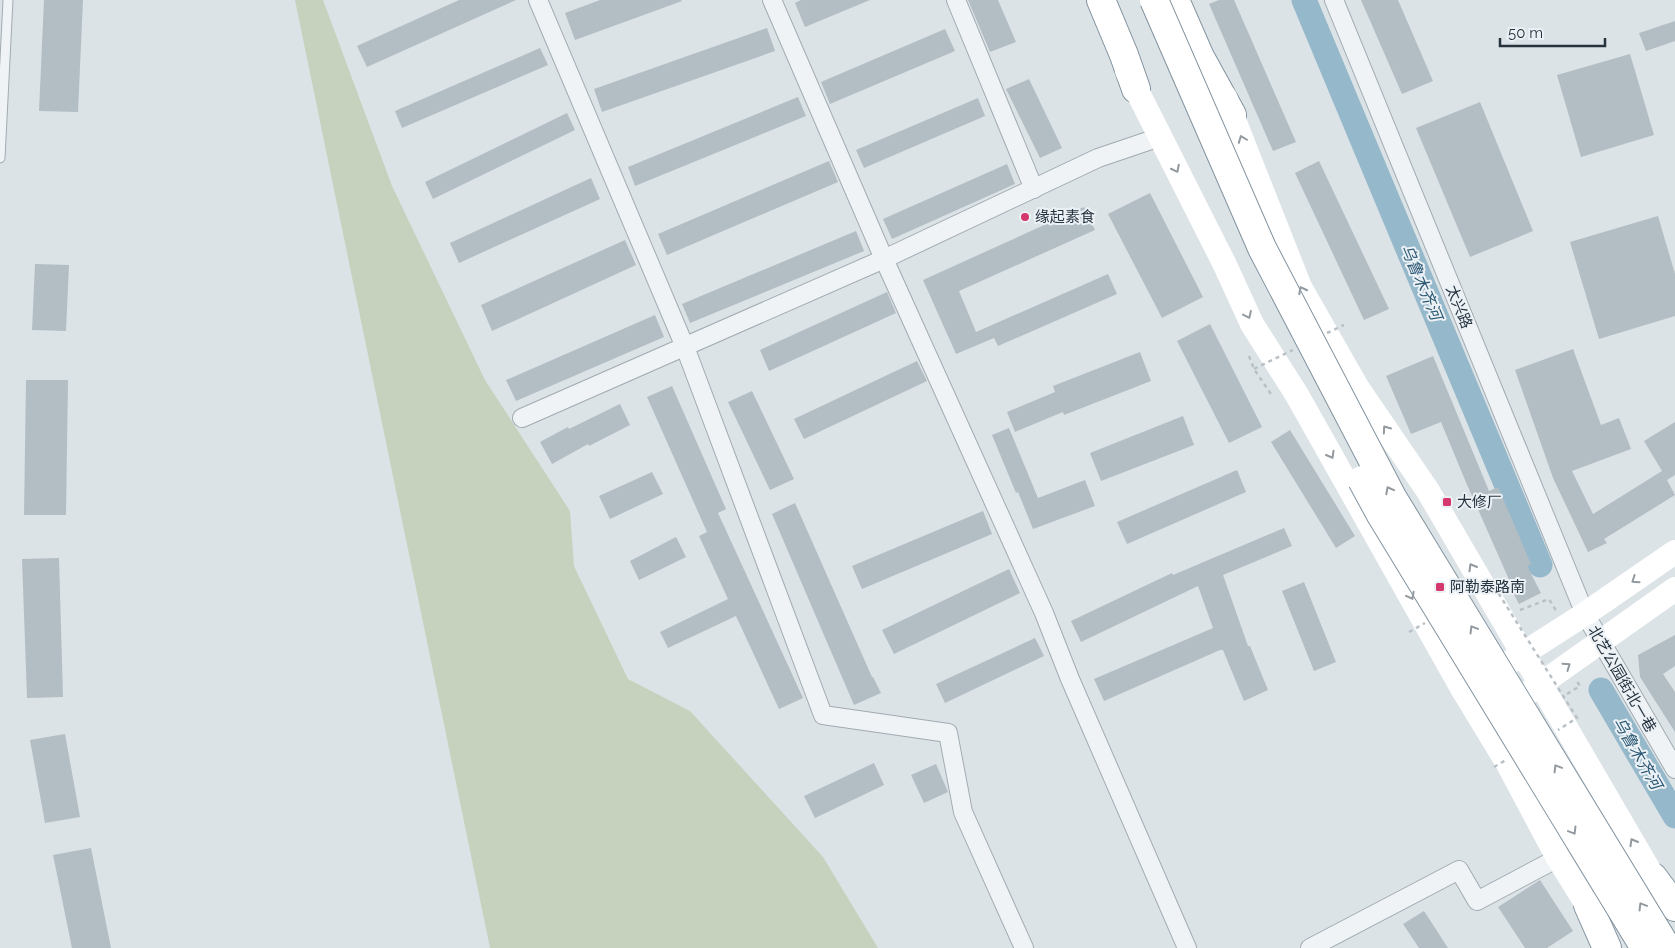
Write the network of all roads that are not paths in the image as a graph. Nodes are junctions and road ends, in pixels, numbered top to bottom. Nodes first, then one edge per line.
1 (8, 0) edge
2 (538, 0) edge
3 (772, 0) edge
4 (956, 0) edge
5 (1135, 0) edge
6 (1154, 0) edge
7 (1175, 0) edge
8 (1188, 0) edge
9 (1334, 0) edge
10 (1099, 1) edge
11 (1136, 89) joint
12 (1232, 115) junction
13 (1160, 137) junction
14 (0, 158) edge
15 (1034, 189) junction
16 (884, 259) junction
17 (685, 347) junction
18 (522, 418) dead end
19 (1675, 552) edge
20 (1675, 589) edge
21 (1585, 614) junction
22 (1601, 642) junction
23 (1522, 655) junction
24 (1541, 684) junction
25 (1463, 690) junction
26 (1483, 722) junction
27 (1675, 769) edge
28 (1558, 858) junction
29 (1653, 877) junction
30 (1588, 905) junction
31 (1675, 907) edge
32 (1675, 915) edge
33 (1024, 948) edge
34 (1187, 948) edge
35 (1310, 948) edge
36 (1607, 948) edge
37 (1614, 948) edge
38 (1645, 948) edge
39 (1667, 948) edge

1 - 14 lane
2 - 17 street
3 - 16 street
4 - 15 street
5 -> 38 highway, bridge
39 -> 6 highway, bridge
7 - 12 highway
8 - 12 main road
9 - 21 street, 太兴路
10 - 11 highway
11 - 13 main road
23 -> 12 main road
13 - 15 street
13 -> 25 main road
15 - 16 street
16 - 17 street
16 - 34 street
17 - 18 street
17 - 33 street
19 -> 21 main road
20 - 22 main road
21 - 22 street, 北艺公园街北一巷
21 - 23 main road
24 -> 22 main road
22 - 27 street, 北艺公园街北一巷
23 - 24 main road
23 - 25 main road
24 - 26 main road
29 -> 24 main road
25 - 26 main road
26 - 28 main road
28 - 30 main road
28 - 35 street
29 - 31 highway
29 - 32 main road
30 - 36 highway
30 - 37 main road

